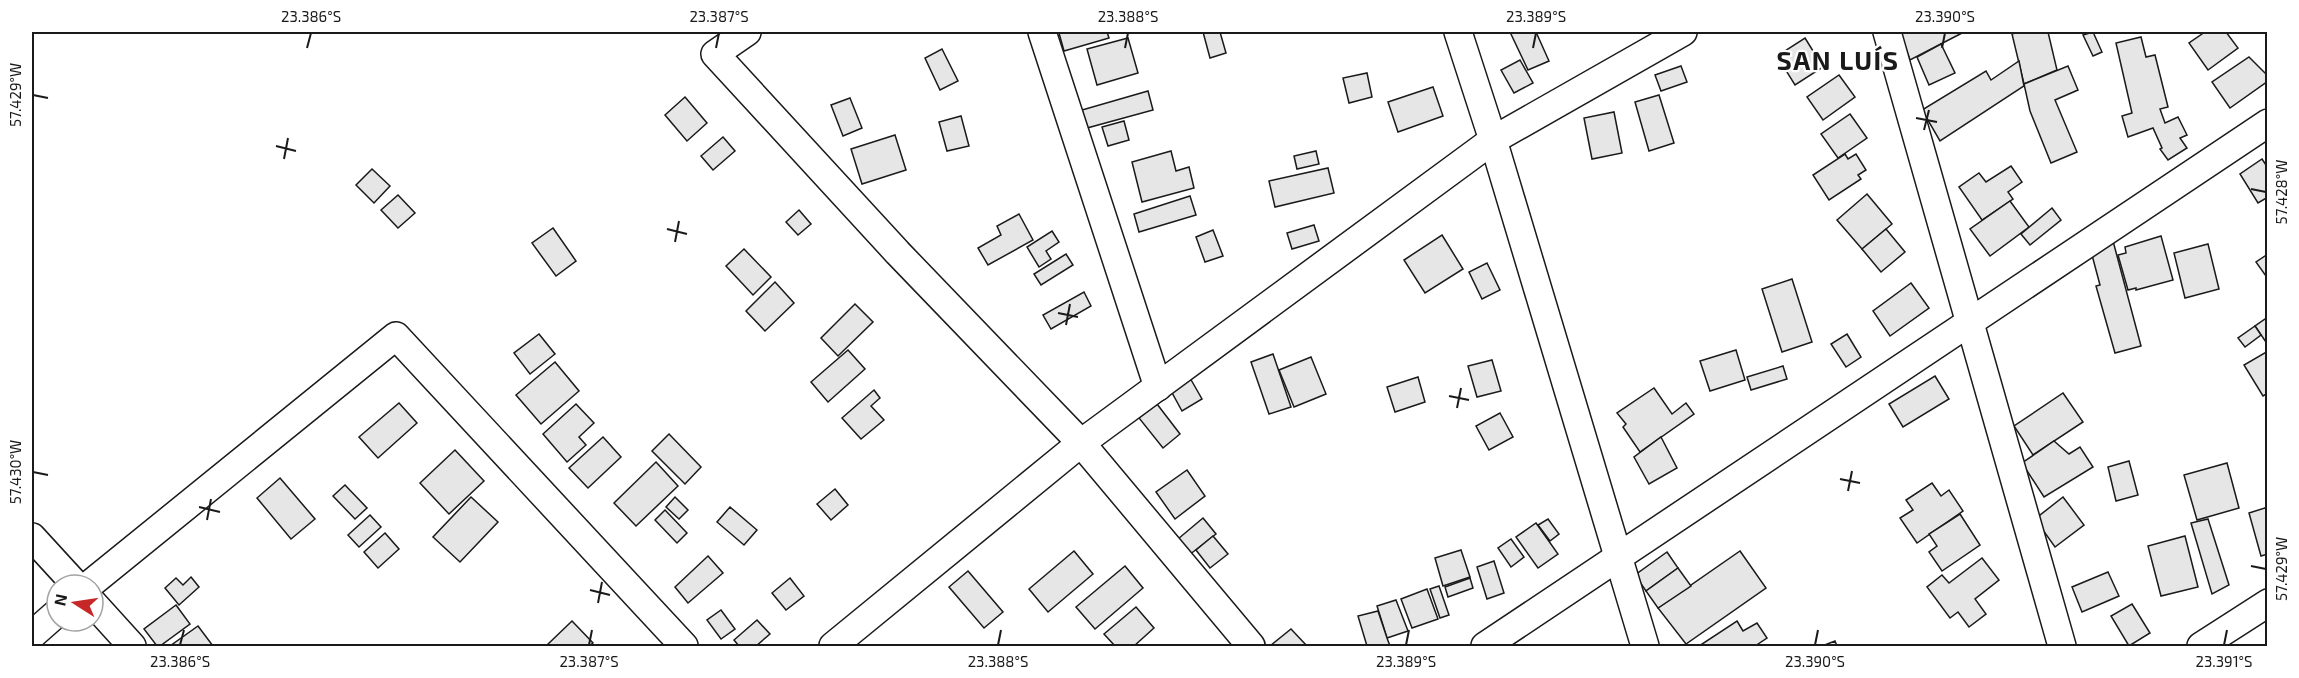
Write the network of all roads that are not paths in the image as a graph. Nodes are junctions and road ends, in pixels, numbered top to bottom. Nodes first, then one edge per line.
1 (747, 32) edge
2 (1042, 32) edge
3 (1458, 32) edge
4 (1683, 32) edge
5 (1887, 32) edge
6 (2268, 123) edge
7 (1493, 140) junction
8 (1969, 323) junction
9 (1158, 387) junction
10 (1081, 443) junction
11 (32, 537) edge
12 (1618, 557) junction
13 (65, 573) edge
14 (104, 573) edge
15 (2266, 611) edge
16 (105, 616) edge
17 (45, 624) edge
18 (32, 635) edge
19 (132, 646) edge
20 (684, 646) edge
21 (833, 646) edge
22 (1251, 646) edge
23 (1485, 646) edge
24 (1645, 646) edge
25 (2062, 646) edge
26 (2200, 646) edge

1 - 10 street
2 - 9 street
3 - 7 street
4 - 7 street
5 - 8 street
6 - 8 street
7 - 9 street
7 - 12 street
8 - 12 street
8 - 25 street
9 - 10 street
10 - 21 street
10 - 22 street
11 - 13 street
12 - 23 street
12 - 24 street
14 - 20 street
15 - 26 street
16 - 19 street
17 - 18 street

